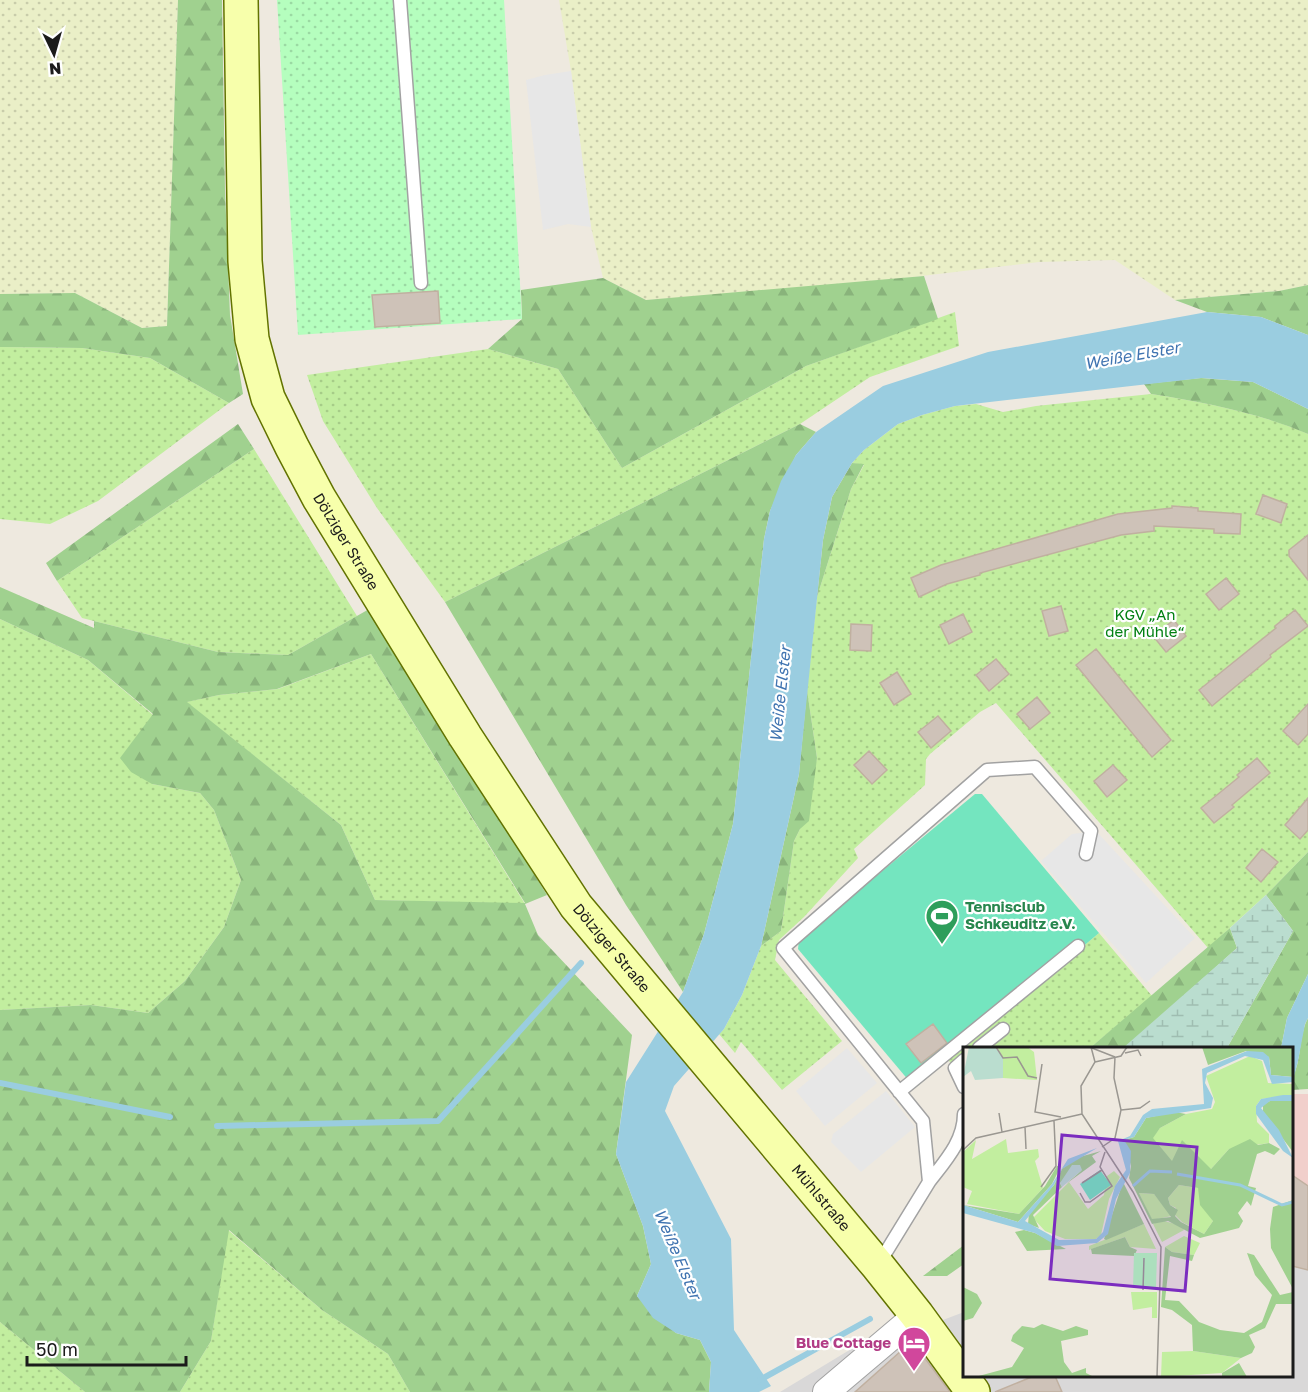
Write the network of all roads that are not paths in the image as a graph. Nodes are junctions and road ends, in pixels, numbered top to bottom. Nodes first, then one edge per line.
1 (241, 0) edge
2 (400, 0) edge
3 (421, 283) dead end
4 (1086, 854) dead end
5 (1077, 946) dead end
6 (662, 1009) joint
7 (1003, 1029) dead end
8 (980, 1047) edge
9 (963, 1061) edge
10 (963, 1085) edge
11 (899, 1092) junction
12 (963, 1126) edge
13 (929, 1182) junction
14 (878, 1266) junction
15 (917, 1315) junction
16 (826, 1392) edge
17 (973, 1392) edge

1 - 6 street, Dölziger Straße
2 - 3 lane
4 - 11 lane
5 - 11 lane
6 - 14 street, Mühlstraße
7 - 8 lane
9 - 10 lane
11 - 13 lane
12 - 13 lane
13 - 14 lane
14 - 15 street, Mühlstraße
15 - 16 street
15 - 17 street, Mühlstraße

